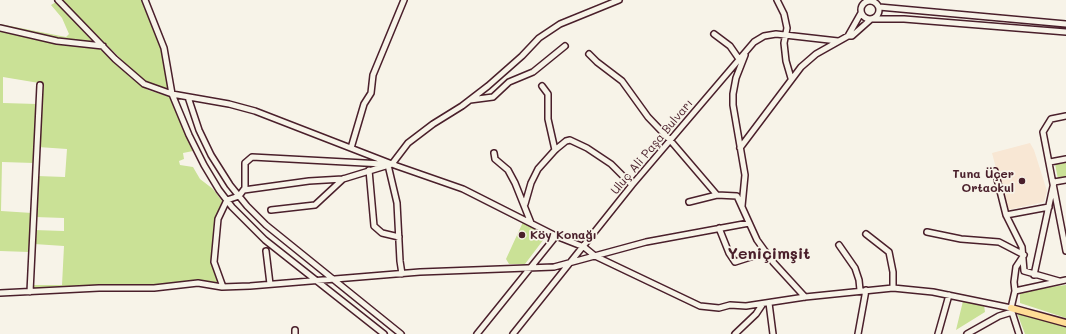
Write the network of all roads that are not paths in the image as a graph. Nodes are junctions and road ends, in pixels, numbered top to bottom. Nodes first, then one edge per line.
1 (58, 0) edge
2 (145, 0) edge
3 (404, 0) edge
4 (619, 0) edge
5 (777, 0) edge
6 (881, 0) edge
7 (868, 1) edge
8 (879, 6) junction
9 (861, 13) junction
10 (872, 20) junction
11 (1066, 24) edge
12 (0, 28) edge
13 (1066, 32) edge
14 (714, 34) dead end
15 (786, 34) junction
16 (848, 36) junction
17 (838, 41) junction
18 (103, 46) junction
19 (565, 46) dead end
20 (746, 50) junction
21 (589, 54) dead end
22 (739, 59) junction
23 (791, 78) junction
24 (40, 85) dead end
25 (542, 86) dead end
26 (172, 94) junction
27 (188, 97) junction
28 (469, 100) junction
29 (1066, 116) edge
30 (670, 140) junction
31 (351, 148) junction
32 (740, 148) junction
33 (555, 150) junction
34 (494, 153) dead end
35 (1066, 159) edge
36 (1050, 162) junction
37 (390, 165) junction
38 (369, 170) junction
39 (994, 170) dead end
40 (343, 179) junction
41 (1066, 180) edge
42 (1054, 182) junction
43 (632, 185) junction
44 (244, 190) junction
45 (717, 195) junction
46 (239, 196) junction
47 (227, 200) junction
48 (689, 202) dead end
49 (525, 204) junction
50 (1049, 207) junction
51 (742, 209) junction
52 (271, 210) dead end
53 (1006, 215) junction
54 (749, 222) junction
55 (531, 223) junction
56 (719, 228) junction
57 (927, 232) dead end
58 (866, 234) dead end
59 (399, 236) junction
60 (556, 236) junction
61 (839, 245) dead end
62 (584, 247) junction
63 (266, 251) dead end
64 (1066, 251) edge
65 (766, 252) junction
66 (1024, 255) junction
67 (595, 256) junction
68 (570, 264) junction
69 (531, 268) junction
70 (402, 274) junction
71 (1034, 275) junction
72 (332, 279) junction
73 (1066, 280) edge
74 (316, 281) junction
75 (1059, 281) junction
76 (270, 284) junction
77 (223, 286) junction
78 (893, 288) junction
79 (860, 290) junction
80 (866, 290) junction
81 (1015, 291) junction
82 (30, 292) junction
83 (0, 293) edge
84 (949, 295) junction
85 (805, 297) junction
86 (769, 303) junction
87 (762, 305) junction
88 (1012, 310) junction
89 (1066, 323) edge
90 (384, 334) edge
91 (401, 334) edge
92 (477, 334) edge
93 (513, 334) edge
94 (734, 334) edge
95 (773, 334) edge
96 (858, 334) edge
97 (938, 334) edge
98 (967, 334) edge
99 (1019, 334) edge

1 - 18 street
2 - 26 street
3 - 31 street
4 - 28 street
5 - 15 street
6 - 8 street
7 - 8 street
7 - 9 street
8 - 10 street
8 - 11 street
9 - 10 street
9 - 16 street
10 - 13 street
10 - 16 street
12 - 18 street
14 - 22 street
15 - 17 street, Uluç Ali Paşa Bulvarı
15 - 20 street, Uluç Ali Paşa Bulvarı
15 - 23 street
16 - 17 street
17 - 23 street
18 - 26 street
19 - 28 street
20 - 22 street, Uluç Ali Paşa Bulvarı
20 - 32 street
21 - 30 street
22 - 30 street, Uluç Ali Paşa Bulvarı
23 - 32 street
24 - 82 street
25 - 33 street
26 - 27 street
26 - 47 street
27 - 31 street
27 - 46 street
28 - 37 street
29 - 36 street
30 - 43 street, Uluç Ali Paşa Bulvarı
30 - 45 street
31 - 37 street
32 - 51 street
33 - 43 street
33 - 49 street
34 - 49 street
35 - 36 street
36 - 42 street
37 - 38 street
37 - 44 street
37 - 55 street
37 - 59 street
38 - 40 street
38 - 59 street
39 - 53 street
40 - 44 street
40 - 52 street
41 - 42 street
42 - 50 street
42 - 64 street
43 - 62 street, Uluç Ali Paşa Bulvarı
44 - 46 street
45 - 48 street
45 - 51 street
46 - 47 street
46 - 72 street
47 - 74 street
47 - 77 street
49 - 55 street
50 - 53 street
50 - 71 street
51 - 54 street
53 - 66 street
54 - 56 street
54 - 65 street
55 - 60 street
56 - 65 street
56 - 67 street
57 - 66 street
58 - 78 street
59 - 70 street
60 - 62 street
60 - 69 street
61 - 79 street
62 - 67 street
62 - 68 street, Uluç Ali Paşa Bulvarı
63 - 76 street
65 - 85 street
66 - 71 street
66 - 81 street
67 - 68 street
67 - 87 street
68 - 69 street
68 - 93 street, Uluç Ali Paşa Bulvarı
69 - 70 street
69 - 92 street
70 - 72 street
71 - 75 street
72 - 74 street
72 - 91 street
73 - 75 street
74 - 76 street
74 - 90 street
75 - 81 street
76 - 77 street
77 - 82 street
78 - 80 street
78 - 84 street
79 - 80 street
79 - 85 street
80 - 96 street
81 - 88 street
82 - 83 street
84 - 88 street
84 - 97 street
85 - 86 street
86 - 87 street
86 - 95 street
87 - 94 street
88 - 89 main road
88 - 98 street
88 - 99 street

